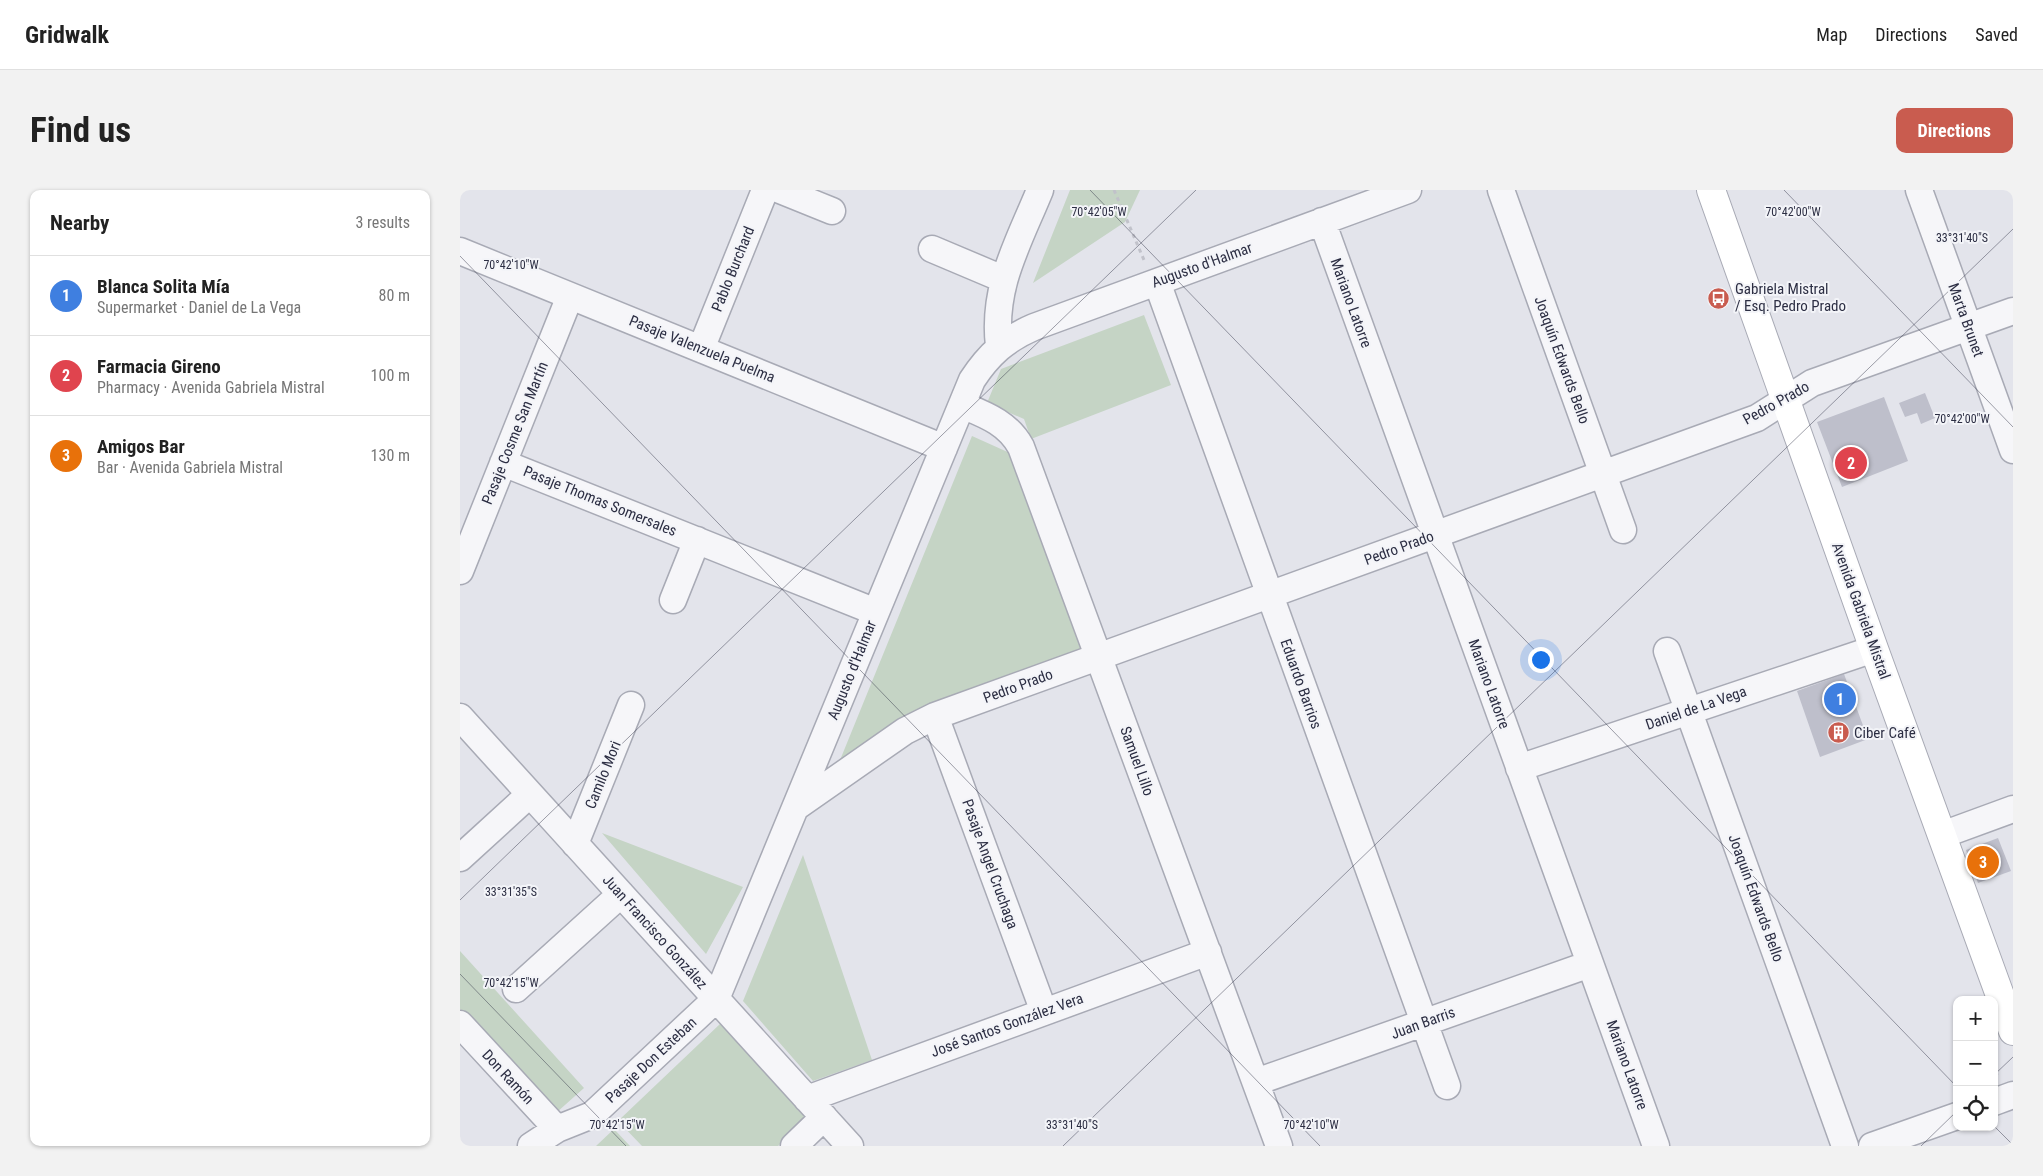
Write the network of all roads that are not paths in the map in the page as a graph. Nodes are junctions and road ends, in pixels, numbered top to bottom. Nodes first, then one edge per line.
1 (764, 190) edge
2 (780, 190) edge
3 (1040, 190) edge
4 (1408, 190) edge
5 (1501, 190) edge
6 (1711, 190) edge
7 (1919, 190) edge
8 (832, 211) dead end
9 (1322, 222) junction
10 (932, 249) dead end
11 (460, 251) edge
12 (1003, 278) junction
13 (1157, 282) junction
14 (570, 296) junction
15 (2013, 311) edge
16 (1969, 327) junction
17 (998, 346) junction
18 (701, 349) junction
19 (1785, 400) junction
20 (962, 405) junction
21 (944, 448) junction
22 (2013, 450) edge
23 (503, 463) junction
24 (1603, 474) junction
25 (1623, 530) dead end
26 (1435, 534) junction
27 (697, 540) junction
28 (460, 571) edge
29 (1269, 595) junction
30 (673, 600) dead end
31 (876, 612) junction
32 (1874, 649) junction
33 (1667, 651) dead end
34 (1099, 656) junction
35 (630, 705) dead end
36 (1689, 711) junction
37 (935, 716) junction
38 (460, 717) edge
39 (1519, 768) junction
40 (530, 794) junction
41 (796, 807) junction
42 (2013, 809) edge
43 (1942, 835) junction
44 (576, 844) junction
45 (460, 858) edge
46 (621, 894) junction
47 (1208, 952) junction
48 (1590, 964) junction
49 (516, 989) dead end
50 (716, 999) junction
51 (1044, 1012) junction
52 (1424, 1023) junction
53 (460, 1024) edge
54 (2013, 1031) edge
55 (1256, 1082) junction
56 (1447, 1086) dead end
57 (2013, 1096) edge
58 (1998, 1101) edge
59 (815, 1108) junction
60 (1953, 1117) edge
61 (557, 1128) junction
62 (531, 1146) edge
63 (794, 1146) edge
64 (850, 1146) edge
65 (1279, 1146) edge
66 (1656, 1146) edge
67 (1845, 1146) edge
68 (1872, 1146) edge

1 - 18 street, Pablo Burchard
2 - 8 street
3 - 12 street
4 - 9 street, Augusto d'Halmar
5 - 24 street, Joaquín Edwards Bello
6 - 19 main road, Avenida Gabriela Mistral
7 - 16 street, Marta Brunet
9 - 13 street, Augusto d'Halmar
9 - 26 street, Mariano Latorre
10 - 12 street
11 - 14 street, Pasaje Valenzuela Puelma
12 - 17 street
13 - 17 street, Augusto d'Halmar
13 - 29 street, Eduardo Barrios
14 - 18 street, Pasaje Valenzuela Puelma
14 - 23 street, Pasaje Cosme San Martín
15 - 16 street, Pedro Prado
16 - 19 street, Pedro Prado
16 - 22 street, Marta Brunet
17 - 20 street, Augusto d'Halmar
18 - 21 street, Pasaje Valenzuela Puelma
19 - 24 street, Pedro Prado
19 - 32 main road, Avenida Gabriela Mistral
20 - 21 street, Augusto d'Halmar
20 - 34 street, Samuel Lillo
21 - 31 street, Augusto d'Halmar
23 - 27 street, Pasaje Thomas Somersales
23 - 28 street, Pasaje Cosme San Martín
24 - 25 street, Joaquín Edwards Bello
24 - 26 street, Pedro Prado
26 - 29 street, Pedro Prado
26 - 39 street, Mariano Latorre
27 - 30 street, Pasaje Thomas Somersales
27 - 31 street, Pasaje Thomas Somersales
29 - 34 street, Pedro Prado
29 - 52 street, Eduardo Barrios
31 - 41 street, Augusto d'Halmar
32 - 36 street, Daniel de La Vega
32 - 43 main road, Avenida Gabriela Mistral
33 - 36 street, Joaquín Edwards Bello
34 - 37 street, Pedro Prado
34 - 47 street, Samuel Lillo
35 - 44 street, Camilo Mori
36 - 39 street, Daniel de La Vega
36 - 67 street, Joaquín Edwards Bello
37 - 41 street, Pedro Prado
37 - 51 street, Pasaje Angel Cruchaga
38 - 40 street, Juan Francisco González
39 - 48 street, Mariano Latorre
40 - 44 street, Juan Francisco González
40 - 45 street
41 - 50 street, Augusto d'Halmar
42 - 43 street
43 - 54 main road, Avenida Gabriela Mistral
44 - 46 street, Juan Francisco González
46 - 49 street
46 - 50 street, Juan Francisco González
47 - 51 street, José Santos González Vera
47 - 55 street, Samuel Lillo
48 - 52 street, Juan Barris
48 - 66 street, Mariano Latorre
50 - 59 street, Juan Francisco González
50 - 61 street, Pasaje Don Esteban
51 - 59 street, José Santos González Vera
52 - 55 street, Juan Barris
52 - 56 street, Eduardo Barrios
53 - 61 street, Don Ramón
55 - 65 street, Samuel Lillo
57 - 58 street
59 - 63 street
59 - 64 street, Juan Francisco González
60 - 68 street
61 - 62 street, Pasaje Don Esteban

